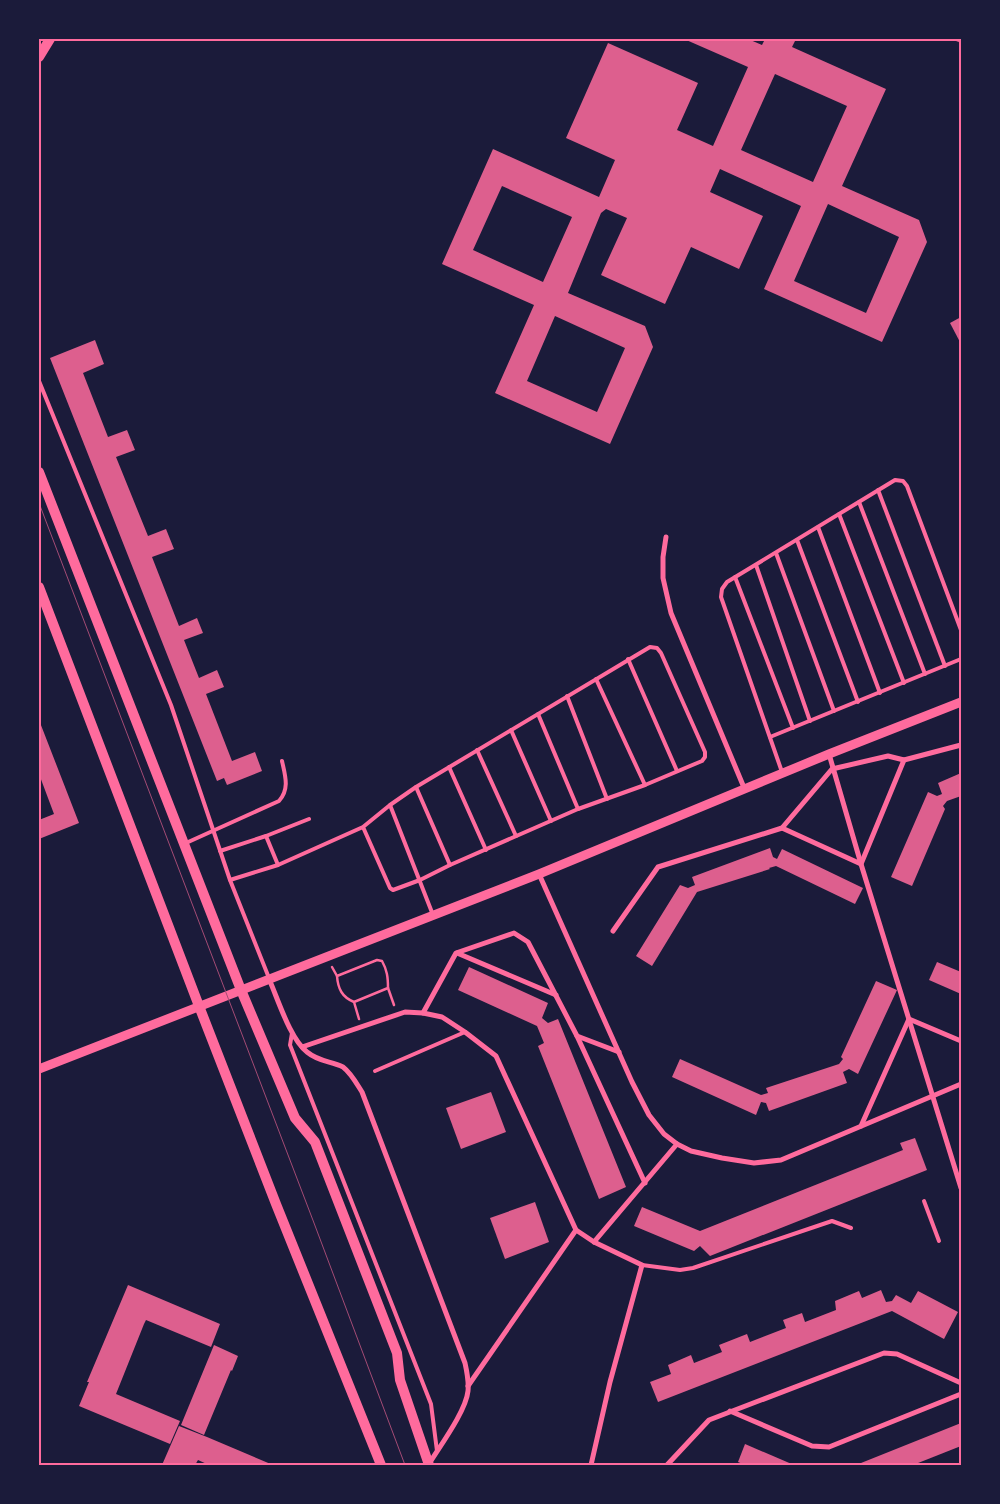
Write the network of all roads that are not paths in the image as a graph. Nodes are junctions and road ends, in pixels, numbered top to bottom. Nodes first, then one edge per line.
1 (50, 39) edge
2 (39, 57) edge
3 (39, 381) edge
4 (39, 472) edge
5 (878, 490) junction
6 (859, 502) junction
7 (839, 514) junction
8 (818, 527) junction
9 (666, 537) dead end
10 (797, 540) junction
11 (776, 553) junction
12 (756, 565) junction
13 (735, 577) junction
14 (39, 587) edge
15 (961, 630) edge
16 (628, 659) junction
17 (961, 660) edge
18 (945, 666) junction
19 (925, 674) junction
20 (596, 679) junction
21 (904, 683) junction
22 (880, 692) junction
23 (567, 696) junction
24 (858, 702) junction
25 (961, 702) edge
26 (834, 711) junction
27 (538, 714) junction
28 (810, 721) junction
29 (793, 728) junction
30 (511, 730) junction
31 (770, 738) junction
32 (961, 745) edge
33 (477, 750) junction
34 (829, 754) junction
35 (282, 760) dead end
36 (904, 760) junction
37 (449, 767) junction
38 (832, 769) junction
39 (677, 771) junction
40 (783, 774) junction
41 (646, 785) junction
42 (416, 786) junction
43 (745, 790) junction
44 (607, 799) junction
45 (390, 805) junction
46 (578, 809) junction
47 (309, 819) dead end
48 (551, 821) junction
49 (363, 827) junction
50 (782, 828) junction
51 (213, 831) junction
52 (266, 836) junction
53 (516, 836) junction
54 (184, 844) junction
55 (486, 850) junction
56 (220, 851) junction
57 (278, 864) junction
58 (861, 864) junction
59 (450, 865) junction
60 (539, 874) junction
61 (230, 880) junction
62 (420, 880) junction
63 (433, 915) junction
64 (613, 931) dead end
65 (456, 953) junction
66 (269, 979) junction
67 (241, 990) junction
68 (556, 995) junction
69 (199, 1006) junction
70 (423, 1013) junction
71 (910, 1019) junction
72 (292, 1032) junction
73 (465, 1032) junction
74 (577, 1036) junction
75 (961, 1041) edge
76 (302, 1047) junction
77 (619, 1052) junction
78 (39, 1069) edge
79 (375, 1071) dead end
80 (961, 1084) edge
81 (933, 1096) junction
82 (861, 1126) junction
83 (677, 1144) junction
84 (645, 1183) junction
85 (961, 1187) edge
86 (924, 1201) dead end
87 (851, 1228) dead end
88 (576, 1230) junction
89 (939, 1241) dead end
90 (594, 1242) junction
91 (642, 1265) junction
92 (961, 1383) edge
93 (468, 1386) junction
94 (961, 1394) edge
95 (730, 1411) junction
96 (437, 1450) junction
97 (382, 1465) edge
98 (429, 1465) edge
99 (591, 1465) edge
100 (667, 1465) edge

1 - 2 main road
3 - 51 lane
4 - 54 main road
5 - 6 lane
5 - 15 lane
5 - 18 lane
6 - 7 lane
6 - 19 lane
7 - 8 lane
7 - 21 lane
8 - 10 lane
8 - 22 lane
9 - 43 street
10 - 11 lane
10 - 24 lane
11 - 12 lane
11 - 26 lane
12 - 13 lane
12 - 28 lane
13 - 29 lane
13 - 31 lane
14 - 69 main road
16 - 20 lane
16 - 39 lane
16 - 39 lane
17 - 18 lane
18 - 19 lane
19 - 21 lane
20 - 23 lane
20 - 41 lane
21 - 22 lane
22 - 24 lane
23 - 27 lane
23 - 44 lane
24 - 26 lane
25 - 34 street
26 - 28 lane
27 - 30 lane
27 - 46 lane
28 - 29 lane
29 - 31 lane
30 - 33 lane
30 - 48 lane
31 - 40 lane
32 - 36 street
33 - 37 lane
33 - 53 lane
34 - 38 street
34 - 40 street
35 - 51 lane
36 - 38 street
36 - 58 street
37 - 42 lane
37 - 55 lane
38 - 50 street
38 - 58 street
39 - 41 lane
40 - 43 street
41 - 44 lane
42 - 45 lane
42 - 59 lane
43 - 60 street
44 - 46 lane
45 - 49 lane
45 - 62 lane
46 - 48 lane
47 - 52 lane
48 - 53 lane
49 - 57 lane
49 - 62 lane
50 - 58 street
50 - 64 street
51 - 54 lane
51 - 56 lane
52 - 56 lane
52 - 57 lane
53 - 55 lane
54 - 67 main road
55 - 59 lane
56 - 61 lane
57 - 61 lane
58 - 71 street
59 - 62 lane
60 - 63 street
60 - 77 street
61 - 66 lane
62 - 63 lane
63 - 66 street
65 - 68 street
65 - 68 street
65 - 70 street
66 - 67 street
66 - 72 street
67 - 69 street
67 - 98 main road
68 - 74 street
69 - 78 street
69 - 97 main road
70 - 73 street
70 - 76 street
71 - 75 street
71 - 81 street
71 - 82 street
72 - 76 street
72 - 96 lane
73 - 79 lane
73 - 88 street
74 - 77 street
74 - 84 street
76 - 93 street
77 - 83 street
80 - 81 street
81 - 82 street
81 - 85 street
82 - 83 street
83 - 84 street
84 - 90 street
86 - 89 lane
87 - 91 lane
88 - 90 street
88 - 93 street
90 - 91 street
91 - 99 street
92 - 95 street
93 - 96 street
94 - 95 street
95 - 100 street
96 - 98 street

